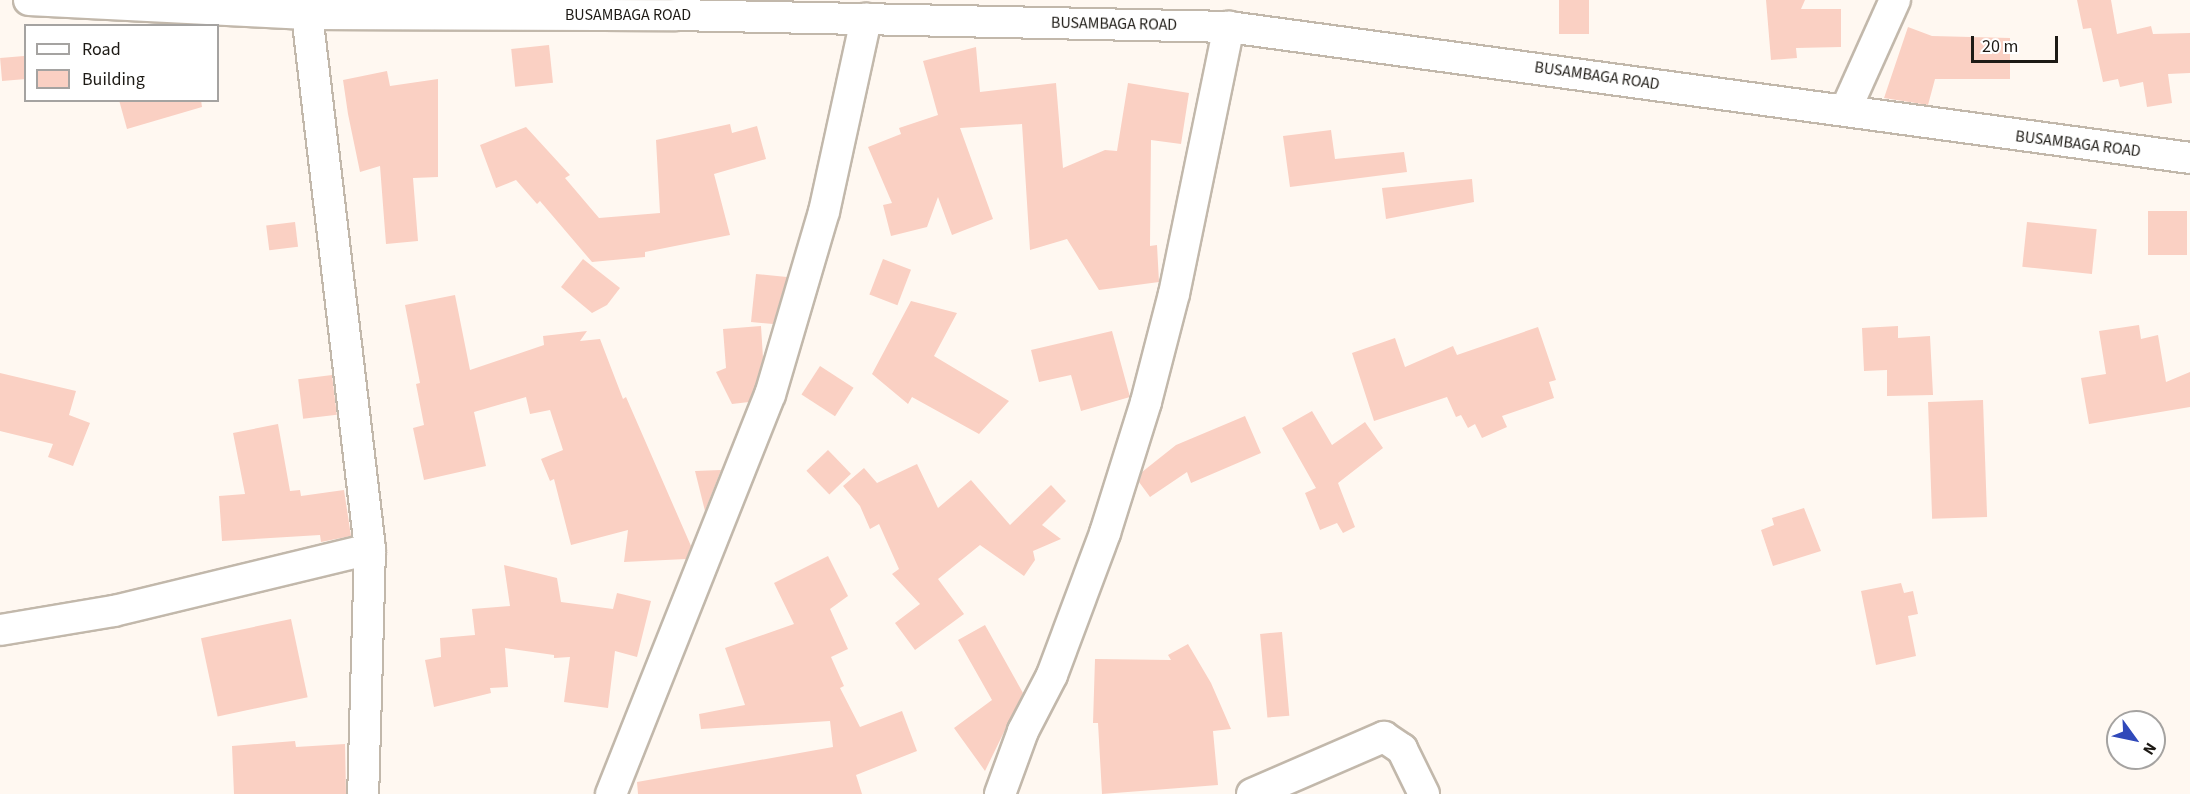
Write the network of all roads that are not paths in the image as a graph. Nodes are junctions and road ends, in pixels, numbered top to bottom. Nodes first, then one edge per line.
1 (29, 0) edge
2 (1895, 0) edge
3 (307, 14) junction
4 (866, 19) junction
5 (1229, 27) junction
6 (1846, 109) junction
7 (2190, 158) edge
8 (370, 549) junction
9 (0, 630) edge
10 (363, 794) edge
11 (611, 794) edge
12 (1000, 794) edge
13 (1252, 794) edge
14 (1424, 794) edge

1 - 3 street, BUSAMBAGA ROAD
2 - 6 street
3 - 4 street, BUSAMBAGA ROAD
3 - 8 street
4 - 5 street, BUSAMBAGA ROAD
4 - 11 street
5 - 6 street, BUSAMBAGA ROAD
5 - 12 street
6 - 7 street, BUSAMBAGA ROAD
8 - 9 street
8 - 10 street
13 - 14 street

